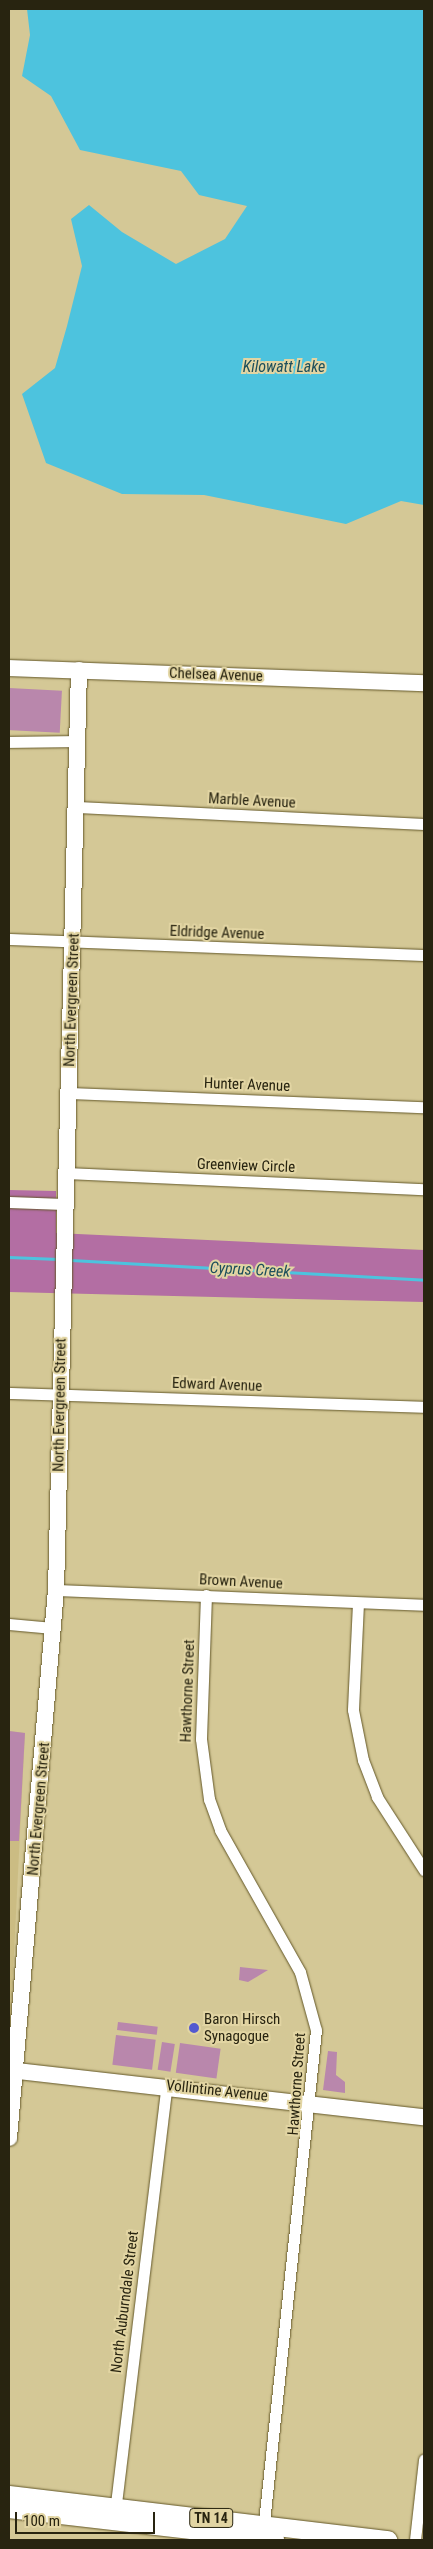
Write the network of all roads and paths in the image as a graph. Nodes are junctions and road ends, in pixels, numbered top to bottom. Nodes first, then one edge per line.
1 (9, 668) edge
2 (79, 670) junction
3 (424, 683) edge
4 (75, 741) junction
5 (9, 742) edge
6 (78, 807) junction
7 (424, 824) edge
8 (9, 939) edge
9 (74, 943) junction
10 (424, 955) edge
11 (69, 1093) junction
12 (424, 1107) edge
13 (66, 1174) junction
14 (424, 1188) edge
15 (9, 1202) edge
16 (64, 1204) junction
17 (9, 1393) edge
18 (61, 1394) junction
19 (424, 1407) edge
20 (56, 1590) junction
21 (206, 1595) junction
22 (358, 1603) junction
23 (424, 1605) edge
24 (9, 1624) edge
25 (53, 1628) junction
26 (424, 1870) edge
27 (13, 2070) edge
28 (167, 2085) junction
29 (312, 2102) junction
30 (424, 2117) edge
31 (9, 2138) edge
32 (424, 2460) edge
33 (9, 2495) edge
34 (9, 2509) edge
35 (114, 2513) junction
36 (267, 2534) edge
37 (306, 2535) edge
38 (388, 2540) edge
39 (415, 2540) edge

1 - 2 street, Chelsea Avenue
2 - 3 street, Chelsea Avenue
2 - 4 street, North Evergreen Street
4 - 5 street
4 - 6 street, North Evergreen Street
6 - 7 street, Marble Avenue
6 - 9 street, North Evergreen Street
8 - 9 street, Eldridge Avenue
9 - 10 street, Eldridge Avenue
9 - 11 street, North Evergreen Street
11 - 12 street, Hunter Avenue
11 - 13 street, North Evergreen Street
13 - 14 street, Greenview Circle
13 - 16 street, North Evergreen Street
15 - 16 street
16 - 18 street, North Evergreen Street
17 - 18 street, Edward Avenue
18 - 19 street, Edward Avenue
18 - 20 street, North Evergreen Street
20 - 21 street, Brown Avenue
20 - 25 street, North Evergreen Street
21 - 22 street, Brown Avenue
21 - 29 street, Hawthorne Street
22 - 23 street, Brown Avenue
22 - 26 street
24 - 25 street
25 - 27 street, North Evergreen Street
27 - 28 street, Vollintine Avenue
27 - 31 street, North Evergreen Street
28 - 29 street, Vollintine Avenue
28 - 35 street, North Auburndale Street
29 - 30 street, Vollintine Avenue
29 - 36 street, Hawthorne Street
32 - 39 street
33 - 35 main road, TN 14
34 - 35 main road, TN 14
35 - 36 main road, TN 14
36 - 37 main road, TN 14
37 - 38 main road, TN 14

